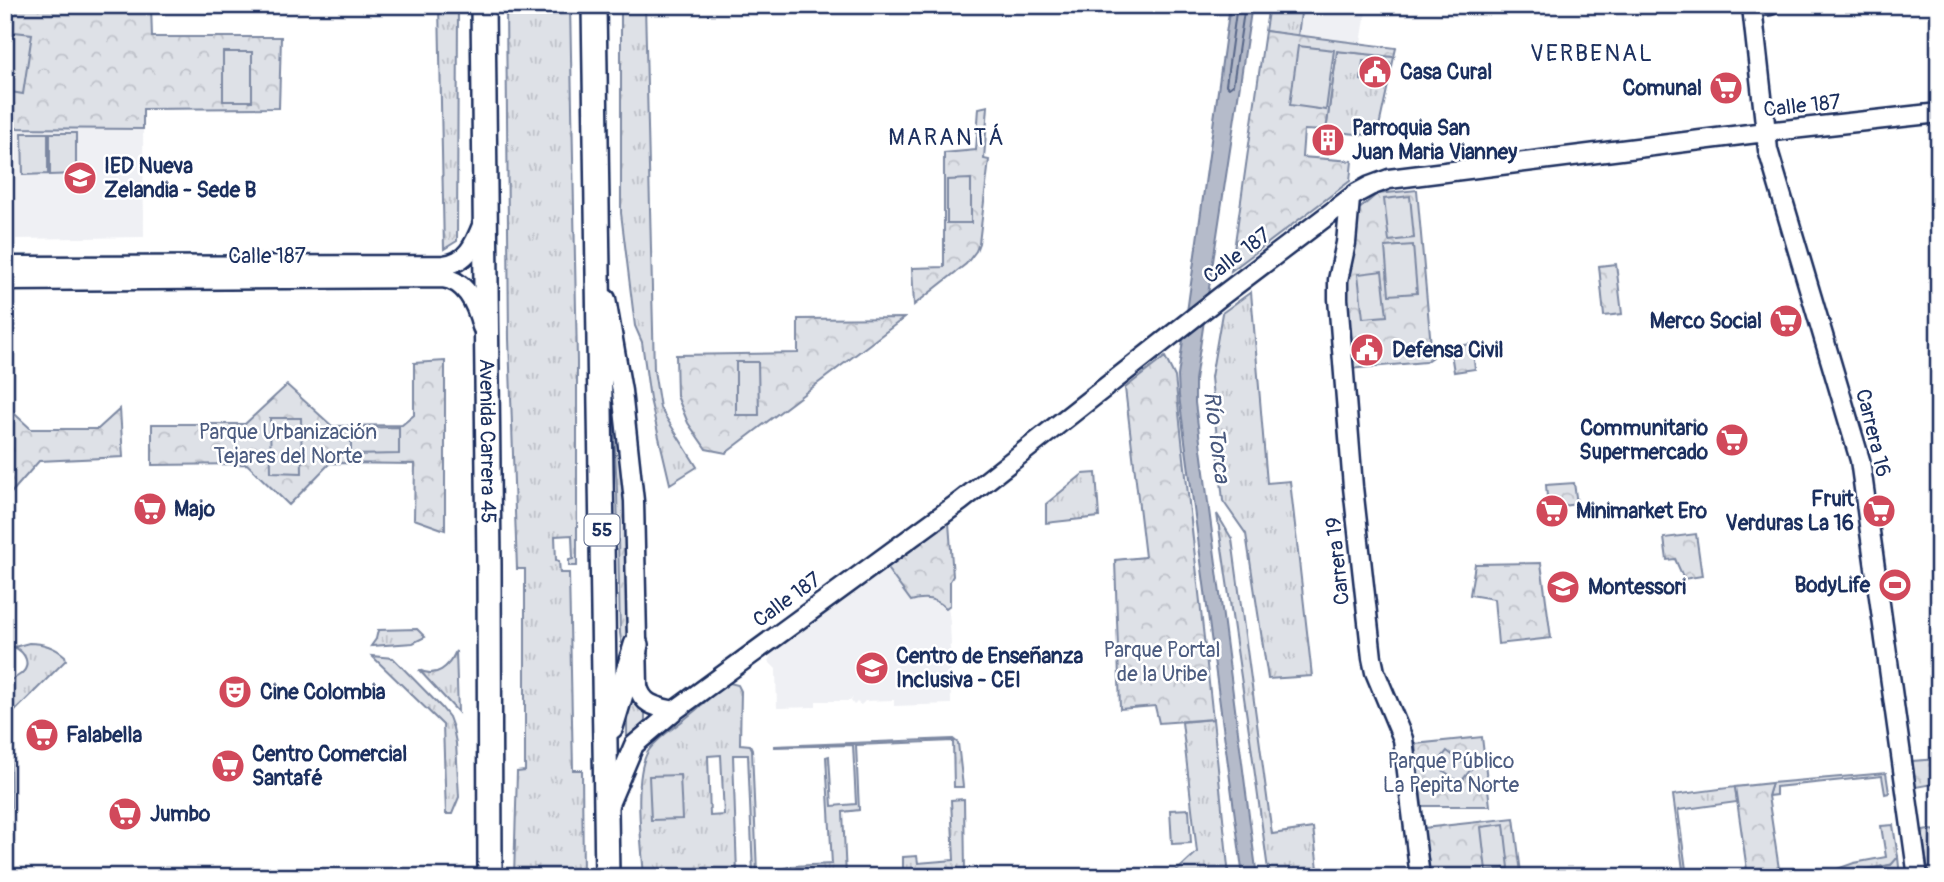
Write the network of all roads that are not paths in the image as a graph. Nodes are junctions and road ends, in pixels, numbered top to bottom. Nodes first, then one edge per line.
1 (484, 5) edge
2 (593, 5) edge
3 (1761, 6) edge
4 (1939, 113) edge
5 (1765, 132) junction
6 (1350, 199) junction
7 (487, 215) junction
8 (1326, 218) junction
9 (1347, 234) junction
10 (597, 250) junction
11 (5, 266) edge
12 (5, 281) edge
13 (486, 344) junction
14 (636, 645) junction
15 (674, 711) junction
16 (606, 747) junction
17 (606, 810) junction
18 (490, 877) edge
19 (607, 877) edge
20 (1420, 877) edge
21 (1917, 877) edge

1 - 7 highway, Avenida Carrera 45
2 - 10 highway, 55
3 - 5 street, Carrera 16
4 - 5 street, Calle 187
5 - 6 street, Calle 187
5 - 21 street, Carrera 16
6 - 8 street, Calle 187
6 - 9 street, Carrera 19
7 - 11 street, Calle 187
7 - 13 highway, Avenida Carrera 45
8 - 9 street
8 - 15 street, Calle 187
9 - 20 street, Carrera 19
10 - 14 street
10 - 16 highway, 55
12 - 13 street, Calle 187
13 - 18 highway, Avenida Carrera 45
14 - 15 street
14 - 16 highway
15 - 17 street, Calle 187
16 - 17 highway, 55
17 - 19 highway, 55

